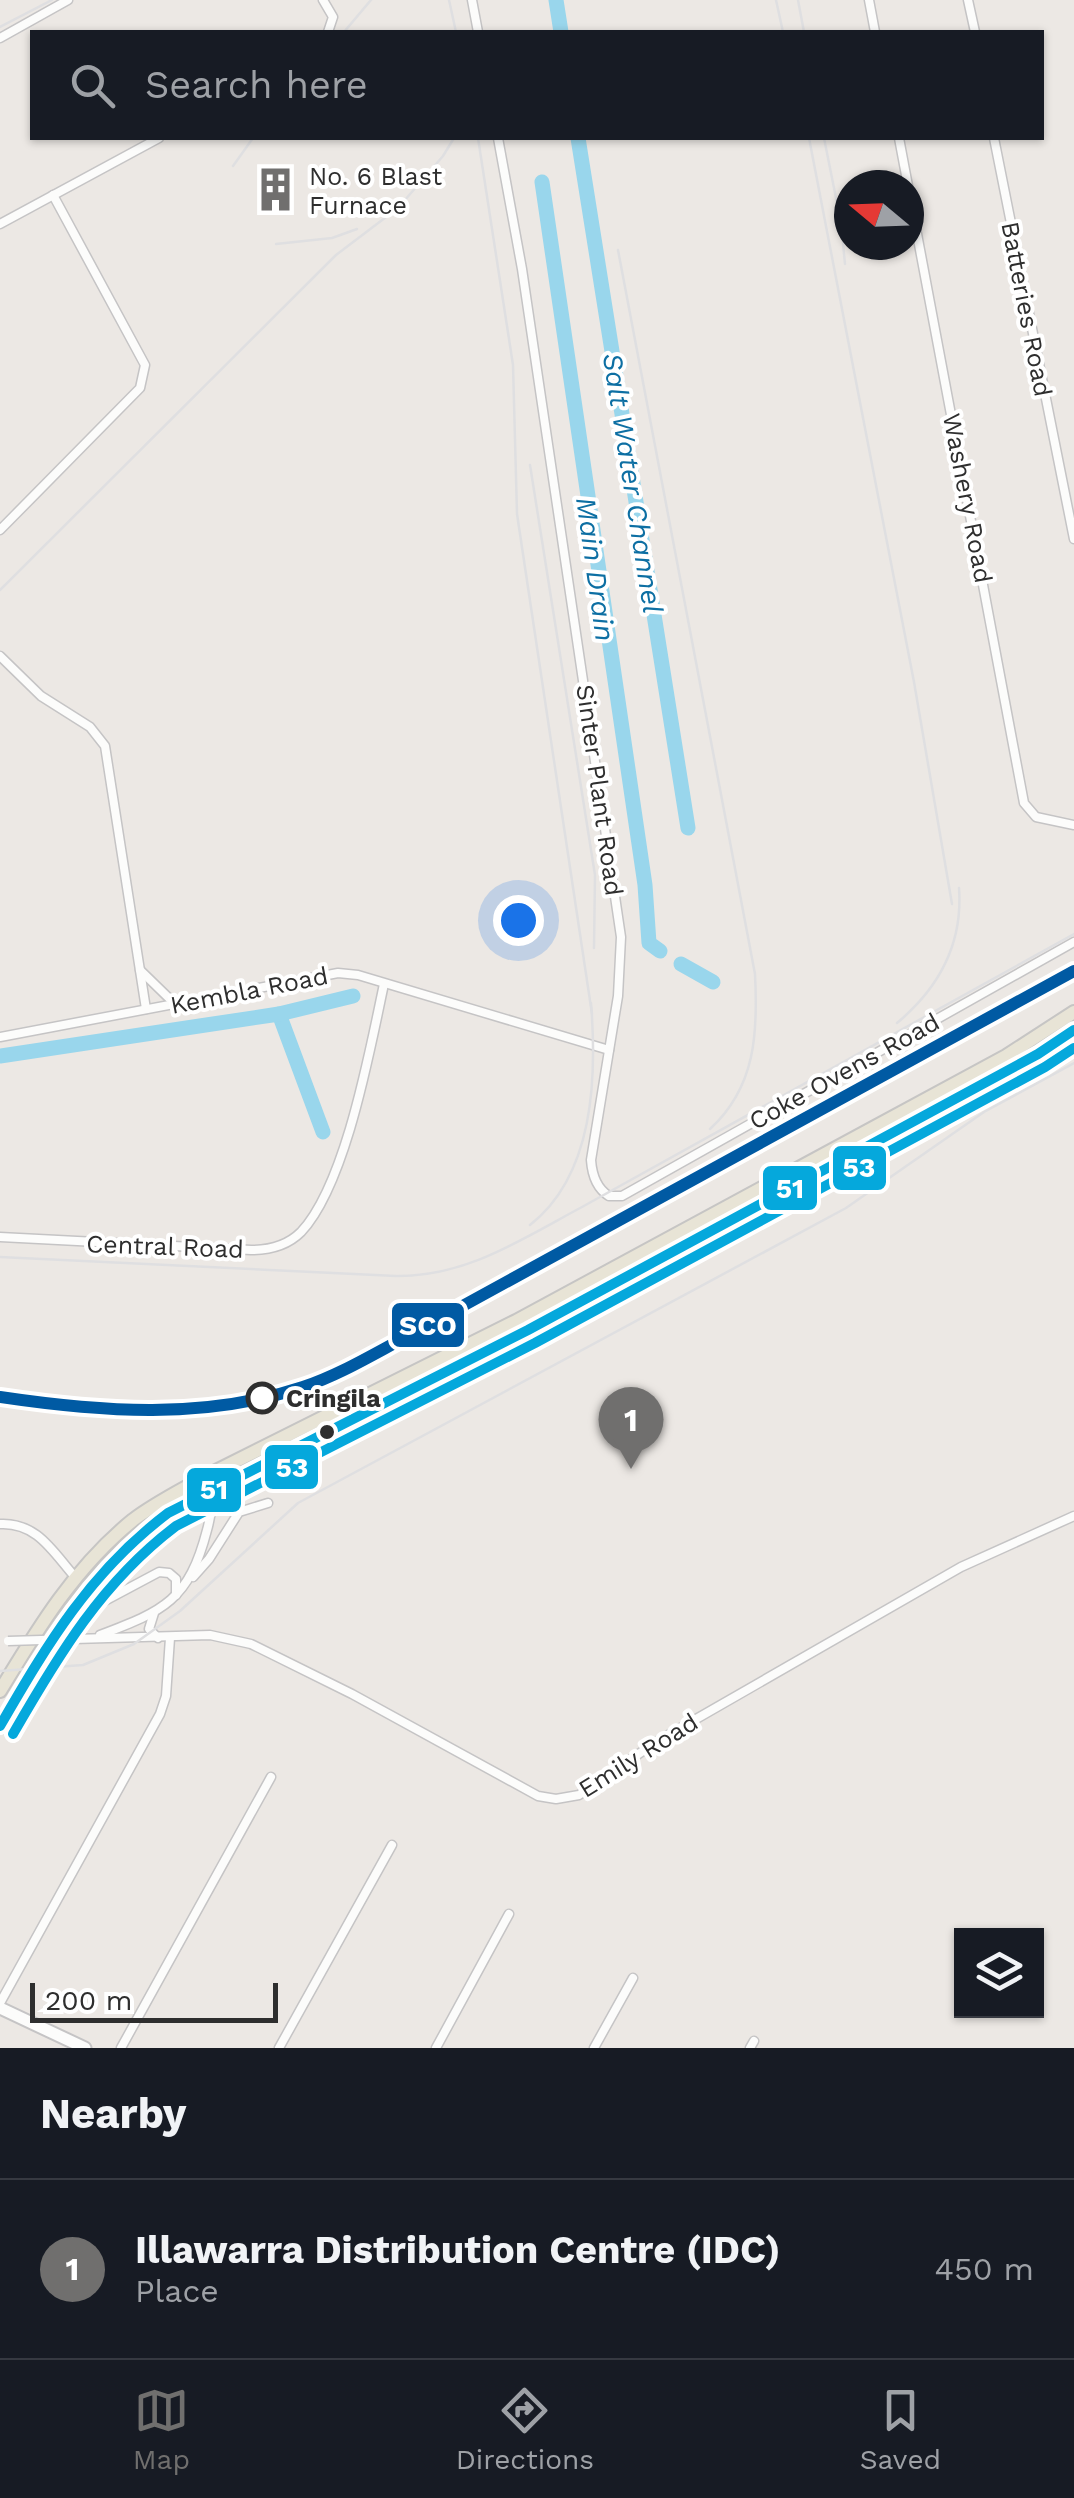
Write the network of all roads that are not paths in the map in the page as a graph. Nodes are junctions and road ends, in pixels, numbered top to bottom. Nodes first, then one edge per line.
1 (68, 0) edge
2 (323, 0) edge
3 (472, 0) edge
4 (869, 0) edge
5 (968, 0) edge
6 (330, 30) edge
7 (478, 30) edge
8 (875, 30) edge
9 (974, 30) edge
10 (0, 38) edge
11 (155, 140) edge
12 (498, 140) edge
13 (899, 140) edge
14 (994, 140) edge
15 (53, 195) junction
16 (0, 224) edge
17 (0, 530) edge
18 (1074, 539) edge
19 (0, 656) edge
20 (1074, 825) edge
21 (1074, 942) edge
22 (140, 970) junction
23 (384, 984) junction
24 (175, 1004) junction
25 (146, 1009) junction
26 (1074, 1012) edge
27 (1074, 1030) edge
28 (0, 1036) edge
29 (609, 1050) junction
30 (613, 1197) joint
31 (0, 1237) edge
32 (218, 1487) junction
33 (268, 1503) dead end
34 (1074, 1516) edge
35 (0, 1524) edge
36 (218, 1545) junction
37 (194, 1567) junction
38 (75, 1577) junction
39 (182, 1592) junction
40 (174, 1600) junction
41 (156, 1612) junction
42 (65, 1615) junction
43 (132, 1638) junction
44 (158, 1638) junction
45 (170, 1638) junction
46 (91, 1639) junction
47 (4, 1641) edge
48 (0, 1692) edge
49 (0, 1726) edge
50 (271, 1777) dead end
51 (392, 1844) dead end
52 (509, 1914) dead end
53 (633, 1978) dead end
54 (0, 2005) edge
55 (85, 2048) edge
56 (121, 2048) edge
57 (279, 2048) edge
58 (436, 2048) edge
59 (594, 2048) edge

1 - 10 street
2 - 6 street
3 - 7 street
4 - 8 street
5 - 9 street
11 - 15 street
12 - 29 street, Sinter Plant Road
13 - 20 street, Washery Road
14 - 18 street, Batteries Road
15 - 16 street
15 - 17 street
19 - 22 street
21 - 30 street, Coke Ovens Road
22 - 24 street
22 - 25 street
23 - 24 street, Kembla Road
23 - 29 street, Kembla Road
23 - 31 street, Central Road
24 - 25 street, Kembla Road
25 - 28 street, Kembla Road
26 - 38 main road
27 - 32 main road
29 - 30 street, Sinter Plant Road
32 - 37 street
32 - 42 main road
33 - 36 street
34 - 45 street, Emily Road
35 - 38 street
36 - 37 street
36 - 39 street
37 - 39 street
38 - 48 main road
39 - 40 street
40 - 41 street
40 - 42 street
41 - 43 street
41 - 44 street
41 - 46 street
42 - 49 main road
43 - 44 street, Emily Road
43 - 46 street, Emily Road
44 - 45 street, Emily Road
45 - 54 street
46 - 47 street, Emily Road, bridge
50 - 56 street
51 - 57 street
52 - 58 street
53 - 59 street
54 - 55 main road

